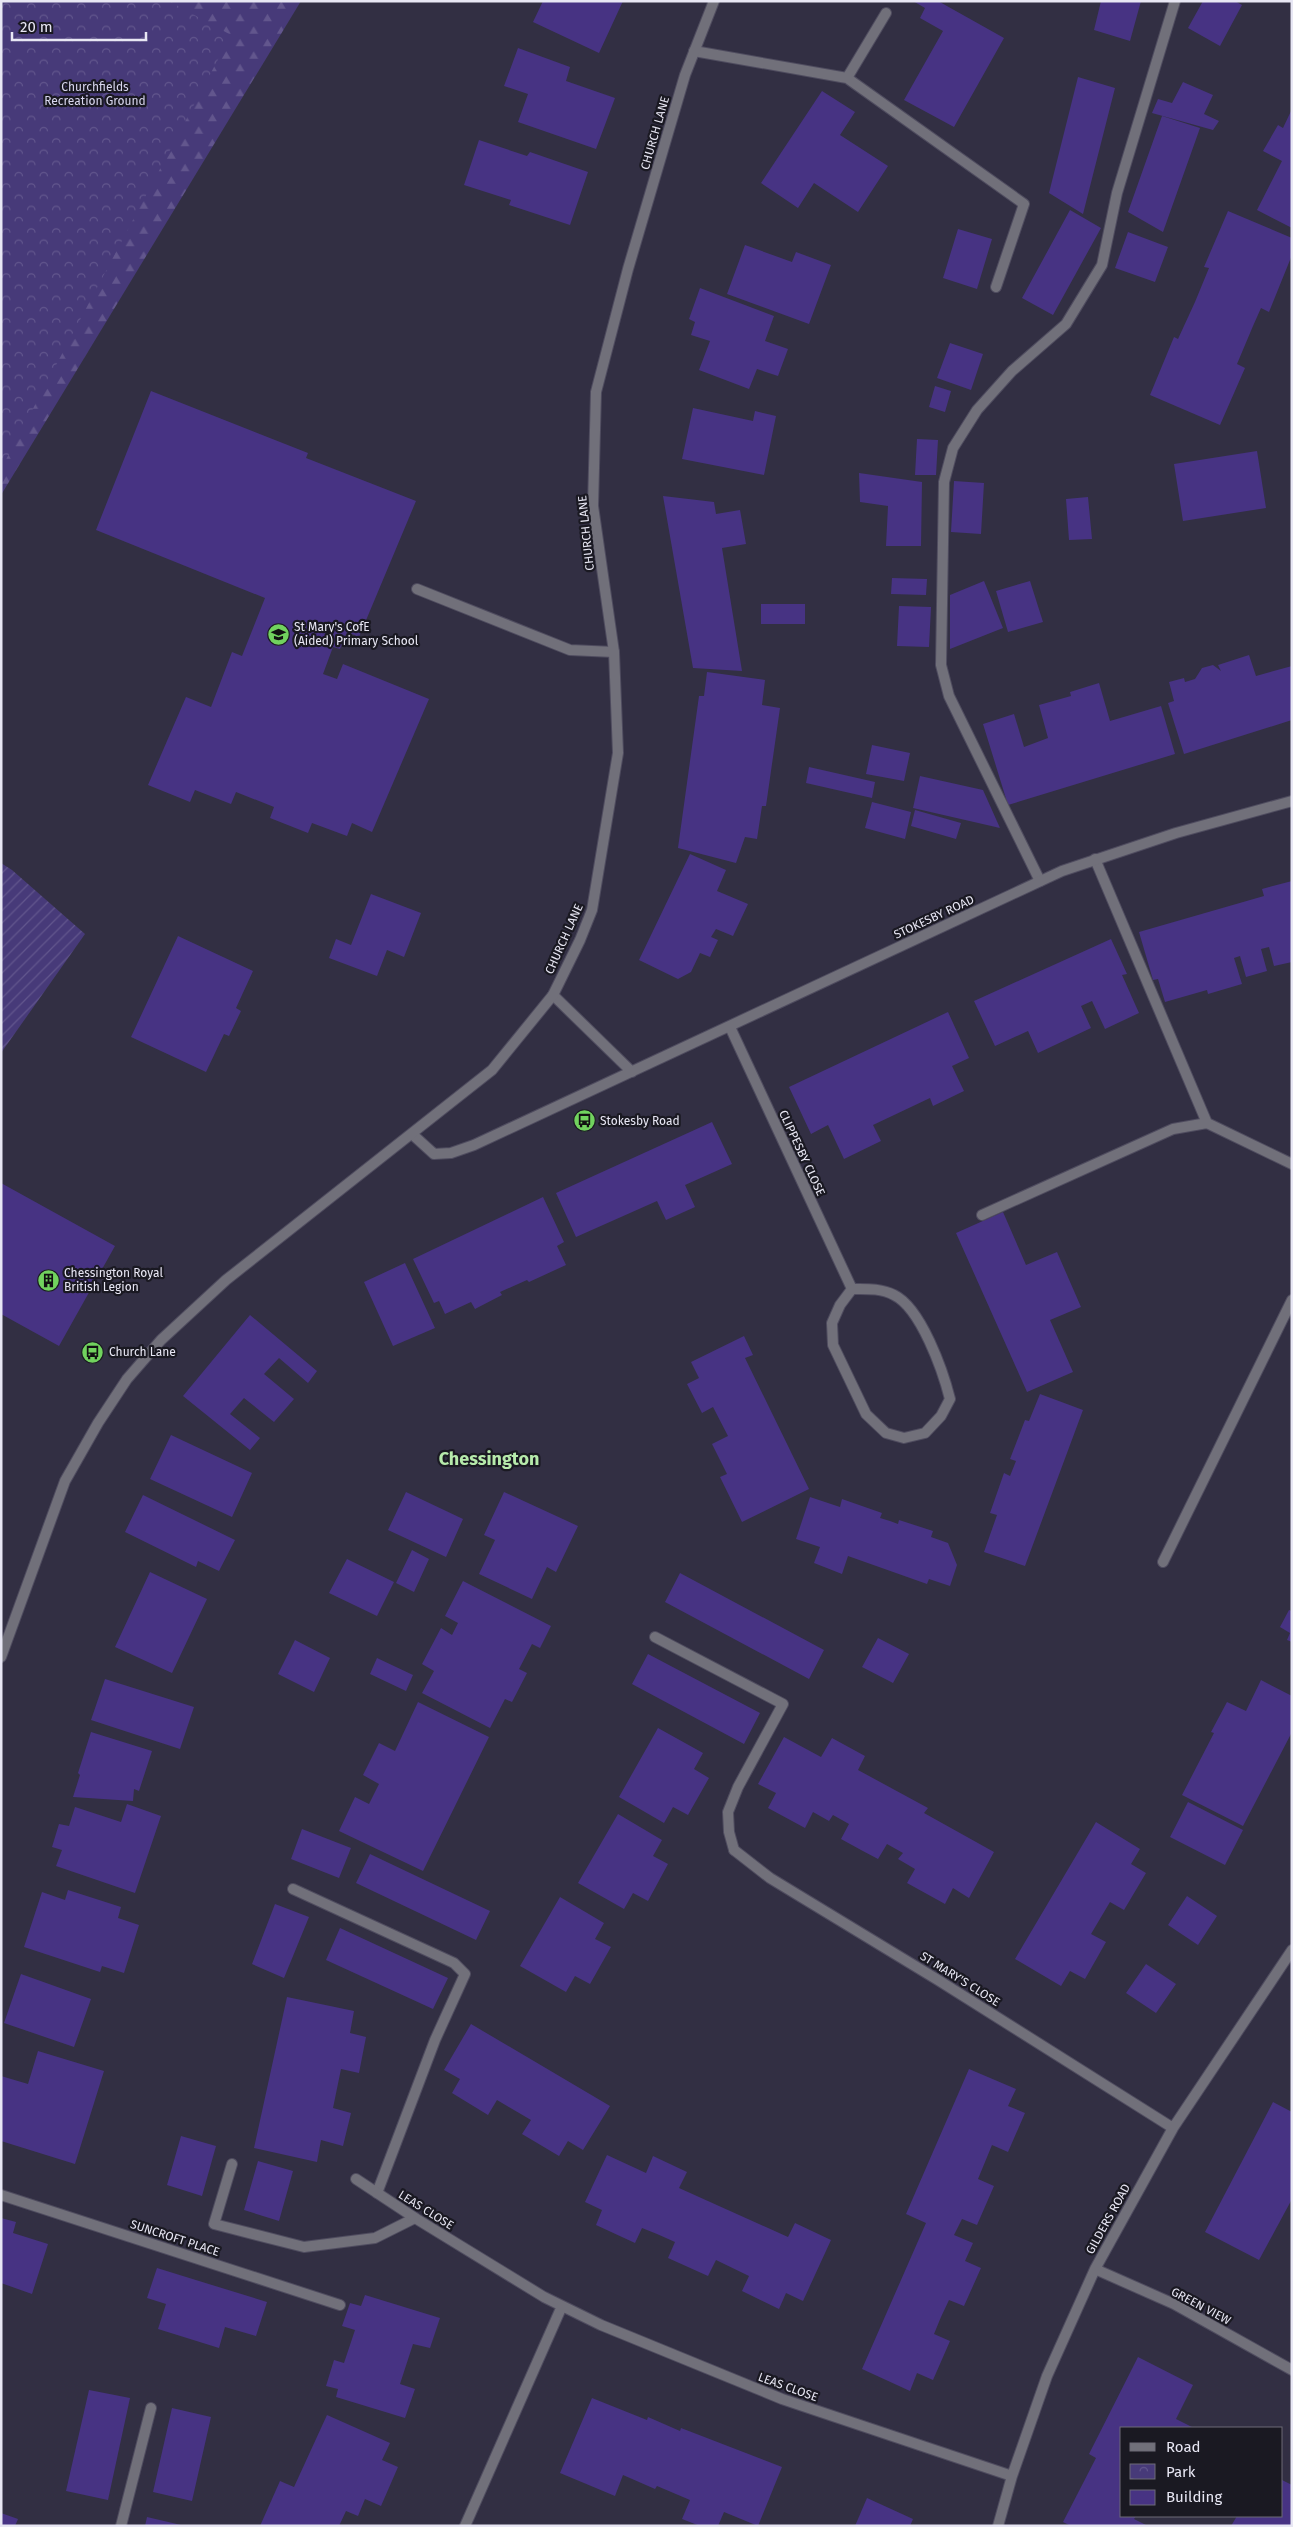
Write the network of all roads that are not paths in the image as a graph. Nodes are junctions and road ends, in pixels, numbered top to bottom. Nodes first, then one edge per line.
1 (714, 1) edge
2 (1175, 1) edge
3 (886, 13) dead end
4 (694, 51) junction
5 (846, 78) junction
6 (996, 287) dead end
7 (417, 589) dead end
8 (614, 652) junction
9 (1292, 801) edge
10 (1094, 859) junction
11 (1040, 881) junction
12 (552, 994) junction
13 (730, 1027) junction
14 (632, 1072) junction
15 (1208, 1123) junction
16 (412, 1134) junction
17 (1292, 1164) edge
18 (982, 1215) dead end
19 (852, 1289) junction
20 (1292, 1300) edge
21 (1163, 1562) dead end
22 (655, 1637) dead end
23 (1, 1657) edge
24 (292, 1889) dead end
25 (1292, 1950) edge
26 (1173, 2128) junction
27 (232, 2164) dead end
28 (356, 2179) dead end
29 (378, 2193) junction
30 (1, 2195) edge
31 (415, 2218) junction
32 (1095, 2269) junction
33 (340, 2305) dead end
34 (562, 2306) junction
35 (1292, 2370) edge
36 (151, 2408) dead end
37 (1012, 2476) junction
38 (121, 2526) edge
39 (465, 2526) edge
40 (998, 2526) edge

1 - 4 street, CHURCH LANE
2 - 11 street
3 - 5 street
4 - 5 street
4 - 8 street, CHURCH LANE
5 - 6 street
7 - 8 street
8 - 12 street, CHURCH LANE
9 - 10 street, STOKESBY ROAD
10 - 11 street, STOKESBY ROAD
10 - 15 street
11 - 13 street, STOKESBY ROAD
12 - 14 street
12 - 16 street, CHURCH LANE
13 - 14 street, STOKESBY ROAD
13 - 19 street, CLIPPESBY CLOSE
14 - 16 street, STOKESBY ROAD
15 - 17 street
15 - 18 street
16 - 23 street, CHURCH LANE
19 - 19 street
20 - 21 street
22 - 26 street, ST MARY'S CLOSE
24 - 29 street
25 - 26 street, GILDERS ROAD
26 - 32 street, GILDERS ROAD
27 - 31 street
28 - 29 street, LEAS CLOSE
29 - 31 street, LEAS CLOSE
30 - 33 street, SUNCROFT PLACE
31 - 34 street, LEAS CLOSE
32 - 35 street, GREEN VIEW
32 - 37 street, GILDERS ROAD
34 - 37 street, LEAS CLOSE
34 - 39 street
36 - 38 street
37 - 40 street, GILDERS ROAD

